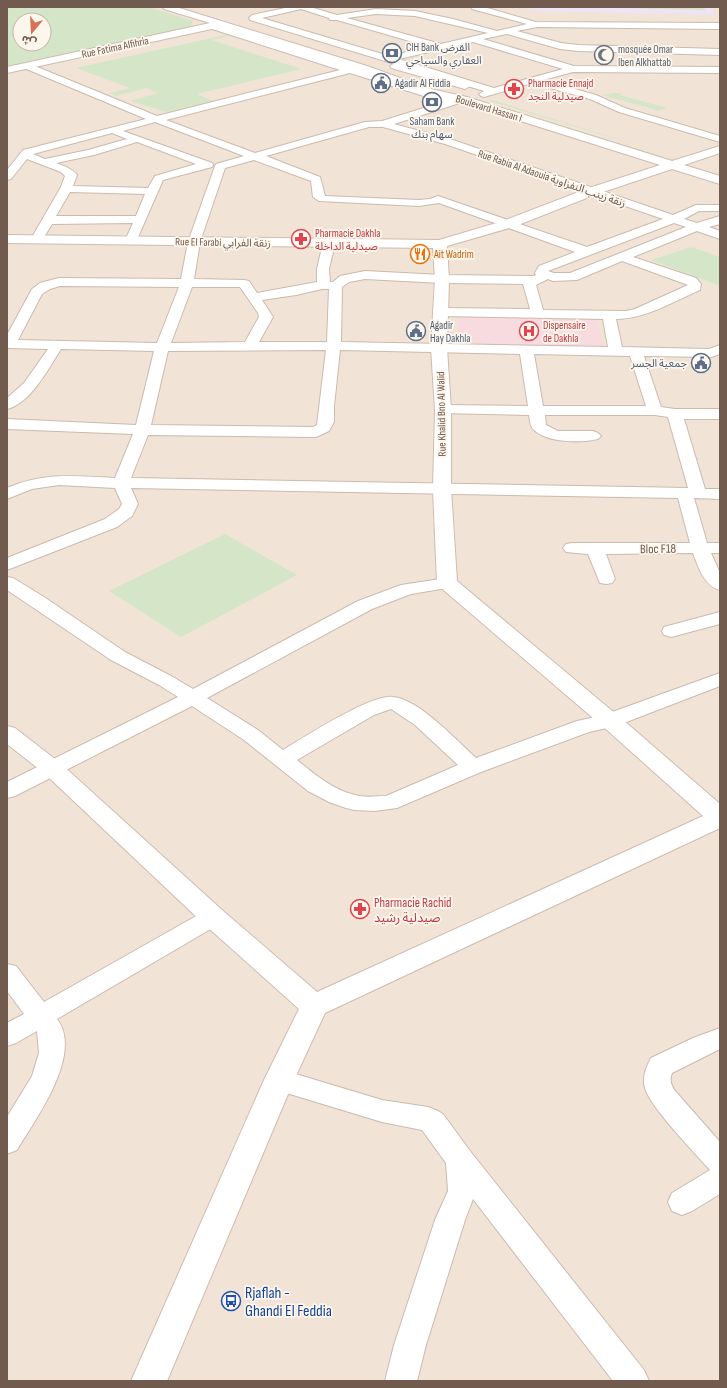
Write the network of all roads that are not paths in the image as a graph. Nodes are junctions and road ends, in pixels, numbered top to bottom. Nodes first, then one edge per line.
1 (167, 7) edge
2 (201, 7) edge
3 (301, 7) edge
4 (475, 7) edge
5 (333, 18) junction
6 (248, 19) junction
7 (453, 21) junction
8 (537, 24) junction
9 (217, 25) junction
10 (670, 26) junction
11 (720, 26) edge
12 (431, 27) dead end
13 (418, 30) dead end
14 (506, 30) junction
15 (612, 32) junction
16 (496, 33) junction
17 (396, 35) junction
18 (672, 36) dead end
19 (473, 39) junction
20 (440, 47) junction
21 (617, 50) junction
22 (632, 50) junction
23 (720, 52) edge
24 (389, 59) junction
25 (27, 66) junction
26 (573, 69) junction
27 (625, 69) junction
28 (7, 70) edge
29 (349, 70) junction
30 (720, 70) edge
31 (531, 80) junction
32 (489, 92) junction
33 (504, 100) dead end
34 (458, 101) junction
35 (158, 120) junction
36 (383, 124) junction
37 (115, 131) junction
38 (137, 139) junction
39 (720, 139) edge
40 (720, 149) edge
41 (14, 152) dead end
42 (677, 153) dead end
43 (26, 154) junction
44 (256, 157) junction
45 (693, 158) junction
46 (45, 162) junction
47 (708, 163) dead end
48 (205, 165) junction
49 (220, 166) junction
50 (672, 166) junction
51 (7, 177) edge
52 (720, 180) edge
53 (66, 189) junction
54 (152, 191) junction
55 (593, 191) junction
56 (720, 208) edge
57 (139, 219) junction
58 (50, 220) junction
59 (672, 220) junction
60 (720, 220) edge
61 (508, 224) junction
62 (697, 227) junction
63 (720, 236) edge
64 (7, 239) edge
65 (37, 239) junction
66 (131, 241) junction
67 (194, 242) junction
68 (329, 244) junction
69 (440, 244) junction
70 (588, 252) junction
71 (622, 257) junction
72 (541, 278) junction
73 (442, 279) junction
74 (187, 283) junction
75 (322, 285) junction
76 (336, 286) junction
77 (254, 297) junction
78 (440, 312) junction
79 (538, 314) junction
80 (609, 316) junction
81 (8, 344) edge
82 (57, 345) junction
83 (250, 346) junction
84 (334, 346) junction
85 (162, 347) junction
86 (439, 348) junction
87 (526, 350) junction
88 (616, 351) junction
89 (635, 351) junction
90 (717, 355) edge
91 (10, 401) edge
92 (443, 410) junction
93 (655, 410) junction
94 (537, 411) junction
95 (675, 414) junction
96 (720, 414) edge
97 (7, 424) edge
98 (142, 430) junction
99 (593, 436) dead end
100 (121, 483) junction
101 (442, 490) junction
102 (7, 494) edge
103 (691, 494) junction
104 (720, 494) edge
105 (572, 548) dead end
106 (701, 548) junction
107 (720, 548) edge
108 (595, 549) junction
109 (7, 566) edge
110 (606, 580) dead end
111 (7, 582) edge
112 (447, 583) junction
113 (720, 585) edge
114 (720, 618) edge
115 (671, 631) dead end
116 (720, 679) edge
117 (192, 698) junction
118 (609, 721) junction
119 (7, 733) edge
120 (283, 759) junction
121 (473, 767) junction
122 (52, 768) junction
123 (7, 791) edge
124 (720, 817) edge
125 (213, 917) junction
126 (7, 973) edge
127 (314, 1006) junction
128 (42, 1017) junction
129 (7, 1036) edge
130 (720, 1038) edge
131 (279, 1080) junction
132 (7, 1142) edge
133 (460, 1160) junction
134 (720, 1162) edge
135 (720, 1179) edge
136 (682, 1202) dead end
137 (149, 1381) edge
138 (401, 1381) edge
139 (633, 1381) edge

1 - 9 street, Boulevard Hassan I
2 - 6 street, Boulevard Hassan I
3 - 5 street
3 - 6 street
4 - 8 street
5 - 7 street
5 - 17 street
6 - 24 street
6 - 32 street, Boulevard Hassan I
7 - 12 street
7 - 16 street
8 - 14 street
8 - 15 street
9 - 25 street, Rue Fatima Alfihria
9 - 29 street
9 - 34 street, Boulevard Hassan I
10 - 11 street
10 - 15 street
10 - 18 street
13 - 17 street
14 - 16 street
14 - 21 street
15 - 21 street
16 - 19 street
17 - 20 street
19 - 20 street
19 - 26 street
20 - 24 street
21 - 22 street
22 - 23 street
22 - 27 street
24 - 32 street
25 - 28 street, Rue Fatima Alfihria
25 - 35 street
26 - 27 street
26 - 31 street
27 - 30 street
29 - 34 street
29 - 35 street
31 - 32 street
31 - 39 street
32 - 33 street, Boulevard Hassan I
34 - 36 street
34 - 50 street, Boulevard Hassan I
35 - 37 street
35 - 44 street
36 - 44 street
36 - 55 street, Rue Rabia Al Adaouia زنقة زينب النفزاوية
37 - 38 street
37 - 43 street
38 - 46 street
38 - 48 street
40 - 45 street, Rue El Farabi زنقة الفرابي
41 - 43 street
42 - 45 street
43 - 46 street
43 - 51 street
44 - 49 street
44 - 61 street
45 - 47 street
45 - 50 street, Rue El Farabi زنقة الفرابي
46 - 53 street
48 - 49 street
48 - 54 street
49 - 67 street
50 - 52 street, Boulevard Hassan I
50 - 55 street, Rue El Farabi زنقة الفرابي
53 - 54 street
53 - 58 street
54 - 57 street
55 - 59 street, Rue Rabia Al Adaouia زنقة زينب النفزاوية
55 - 61 street, Rue El Farabi زنقة الفرابي
56 - 59 street
57 - 58 street
57 - 66 street
58 - 65 street
59 - 62 street, Rue Rabia Al Adaouia زنقة زينب النفزاوية
59 - 70 street
60 - 62 street
61 - 69 street, Rue El Farabi زنقة الفرابي
61 - 70 street
62 - 63 street, Rue Rabia Al Adaouia زنقة زينب النفزاوية
62 - 71 street
64 - 65 street, Rue El Farabi زنقة الفرابي
65 - 66 street, Rue El Farabi زنقة الفرابي
66 - 67 street, Rue El Farabi زنقة الفرابي
67 - 68 street, Rue El Farabi زنقة الفرابي
67 - 74 street
68 - 69 street, Rue El Farabi زنقة الفرابي
68 - 75 street
69 - 73 street, Rue Khalid Bno Al Walid
70 - 72 street
71 - 72 street
71 - 80 street
72 - 73 street
72 - 79 street
73 - 76 street
73 - 78 street, Rue Khalid Bno Al Walid
74 - 77 street
74 - 81 street
74 - 85 street
75 - 76 street
75 - 77 street
76 - 84 street
77 - 83 street
78 - 79 street
78 - 86 street, Rue Khalid Bno Al Walid
79 - 80 street
80 - 88 street
81 - 82 street
82 - 85 street
82 - 91 street
83 - 84 street
83 - 85 street
84 - 86 street
84 - 98 street
85 - 98 street
86 - 87 street
86 - 92 street, Rue Khalid Bno Al Walid
87 - 88 street
87 - 94 street
88 - 89 street
89 - 90 street
89 - 93 street
92 - 94 street
92 - 101 street, Rue Khalid Bno Al Walid
93 - 94 street
93 - 95 street
94 - 99 street
95 - 96 street
95 - 103 street
97 - 98 street
98 - 100 street
100 - 101 street
100 - 102 street
100 - 109 street
101 - 103 street
101 - 112 street, Rue Khalid Bno Al Walid
103 - 104 street
103 - 106 street
105 - 108 street, Bloc F18
106 - 107 street, Bloc F18
106 - 108 street, Bloc F18
106 - 113 street
108 - 110 street
111 - 117 street
112 - 117 street
112 - 118 street
114 - 115 street
116 - 118 street
117 - 120 street
117 - 122 street
118 - 121 street
118 - 124 street
119 - 122 street
120 - 121 street
120 - 121 street
122 - 123 street
122 - 125 street
124 - 127 street
125 - 127 street
125 - 128 street
126 - 128 street
127 - 131 street
128 - 129 street
128 - 132 street
130 - 134 street
131 - 133 street
131 - 137 street
133 - 138 street
133 - 139 street
135 - 136 street

